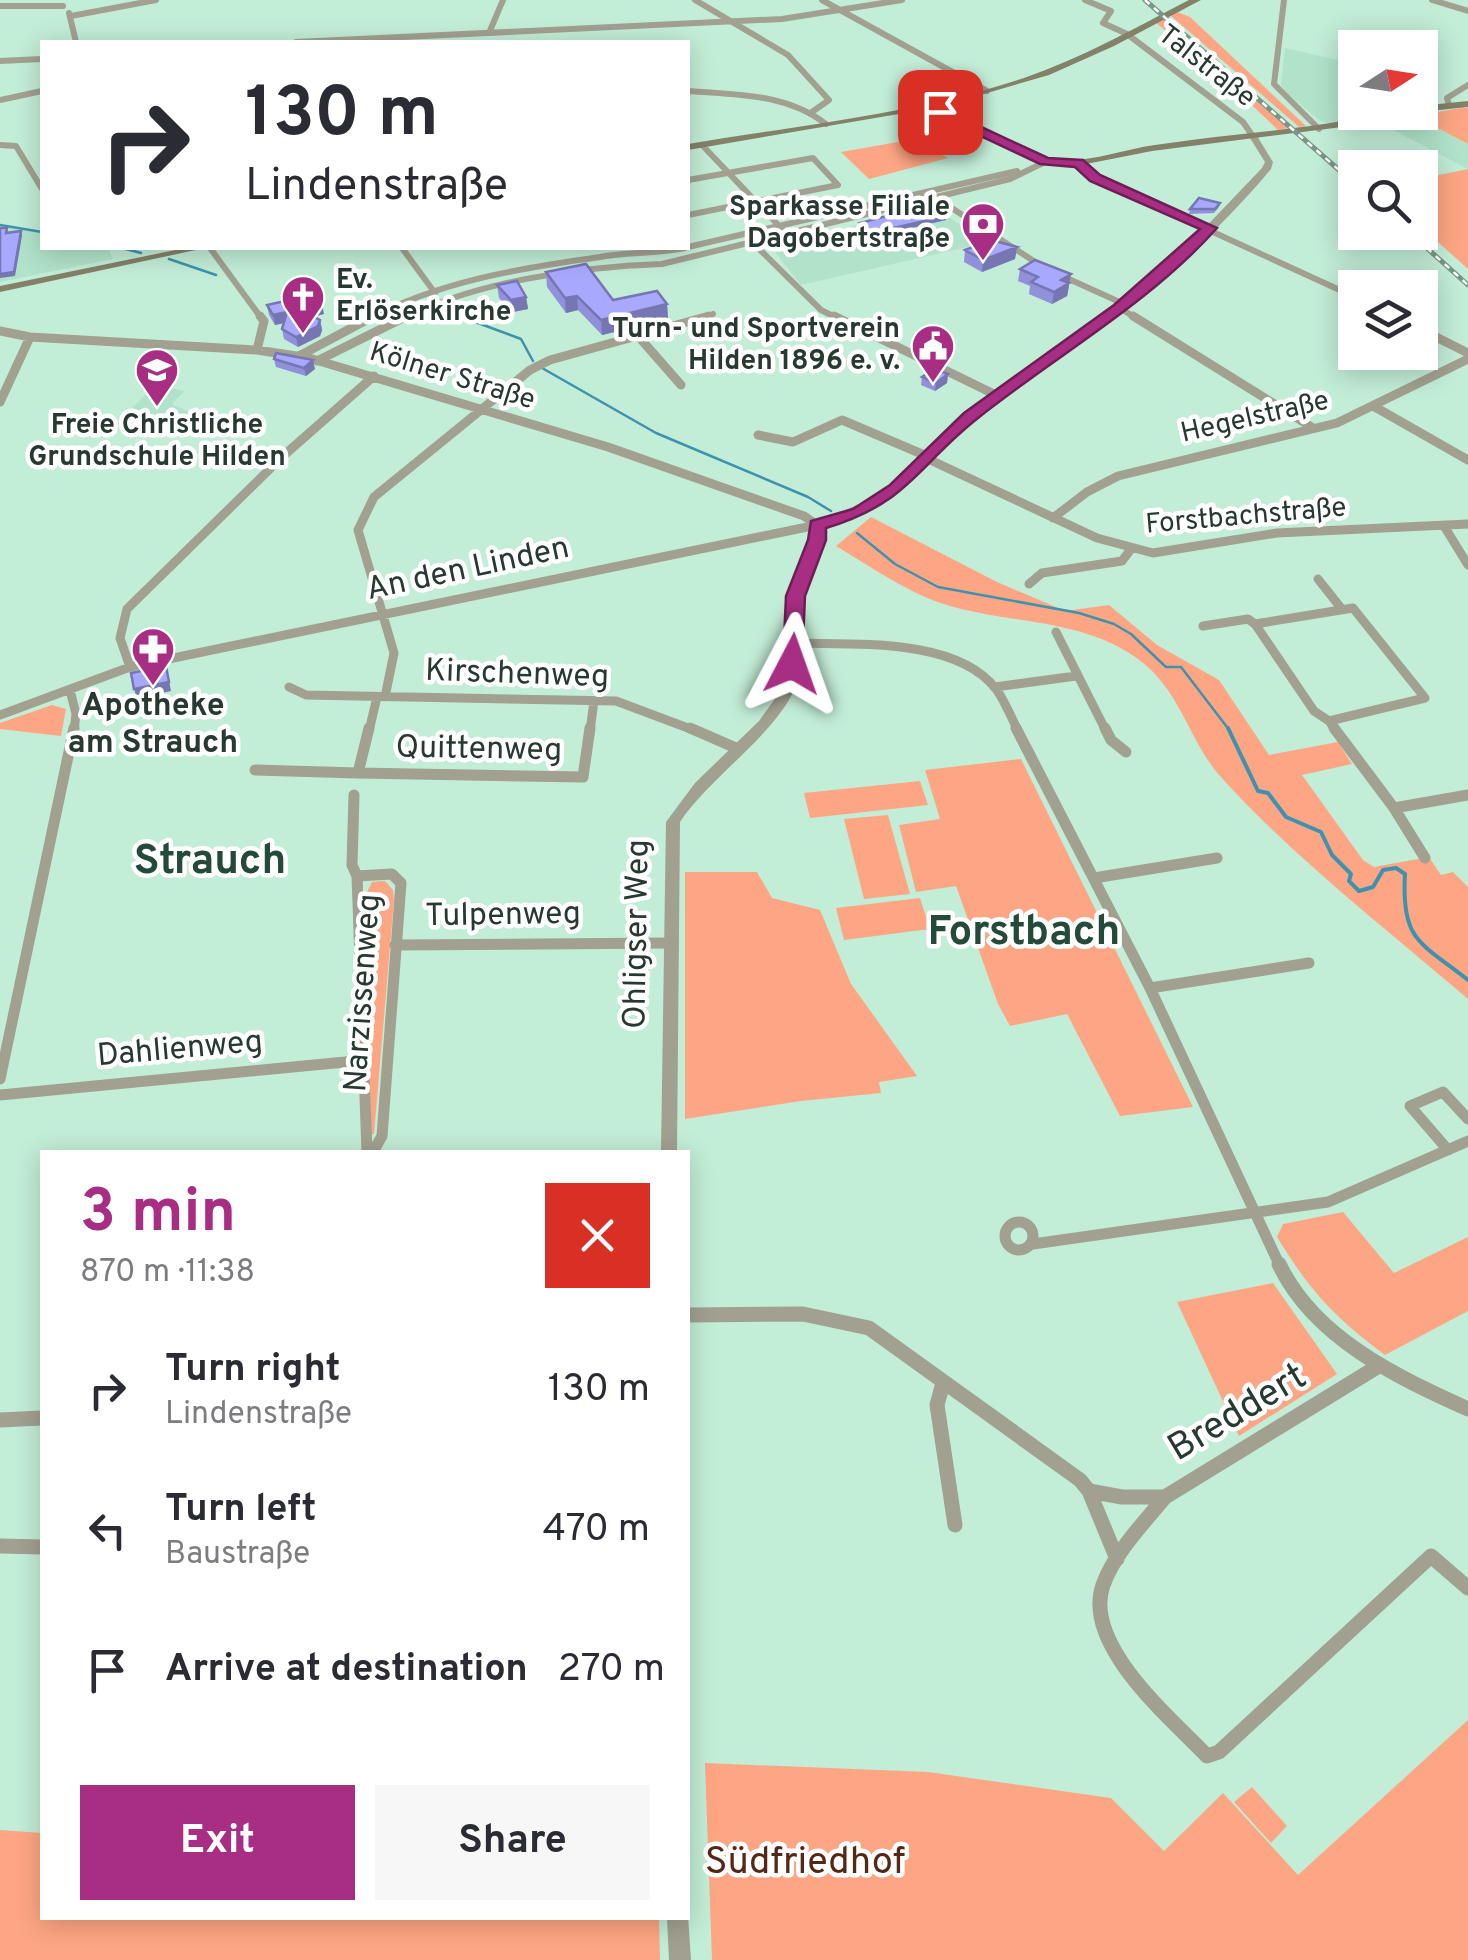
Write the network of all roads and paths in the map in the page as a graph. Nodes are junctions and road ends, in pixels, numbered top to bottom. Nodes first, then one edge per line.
1 (156, 0) edge
2 (502, 0) edge
3 (696, 0) edge
4 (822, 0) edge
5 (902, 0) edge
6 (1084, 0) edge
7 (1196, 0) edge
8 (1284, 0) edge
9 (1432, 0) edge
10 (63, 3) edge
11 (0, 6) edge
12 (836, 10) junction
13 (1468, 11) edge
14 (71, 16) junction
15 (726, 22) junction
16 (489, 33) junction
17 (1127, 34) junction
18 (76, 40) edge
19 (339, 40) edge
20 (40, 58) edge
21 (0, 61) edge
22 (1468, 85) edge
23 (40, 91) edge
24 (690, 91) edge
25 (988, 91) junction
26 (0, 100) edge
27 (1468, 104) edge
28 (1449, 105) junction
29 (1438, 107) edge
30 (931, 111) junction
31 (812, 112) junction
32 (826, 124) junction
33 (1338, 125) edge
34 (1319, 129) junction
35 (1253, 135) junction
36 (0, 145) edge
37 (702, 145) junction
38 (690, 148) edge
39 (1045, 162) junction
40 (1078, 163) junction
41 (1021, 171) junction
42 (726, 172) junction
43 (690, 180) edge
44 (40, 185) edge
45 (926, 191) junction
46 (936, 199) junction
47 (756, 203) junction
48 (690, 215) edge
49 (778, 226) junction
50 (1210, 228) junction
51 (745, 234) junction
52 (788, 235) junction
53 (752, 243) junction
54 (690, 246) edge
55 (189, 250) edge
56 (211, 250) edge
57 (403, 250) edge
58 (561, 250) edge
59 (673, 250) edge
60 (570, 262) junction
61 (576, 271) junction
62 (0, 288) edge
63 (432, 290) junction
64 (1338, 290) edge
65 (441, 299) junction
66 (1122, 306) junction
67 (713, 314) dead end
68 (0, 331) edge
69 (30, 337) junction
70 (639, 337) junction
71 (1438, 340) edge
72 (257, 350) junction
73 (299, 356) junction
74 (1468, 356) edge
75 (318, 361) junction
76 (374, 376) junction
77 (4, 383) edge
78 (680, 385) dead end
79 (996, 394) junction
80 (0, 402) edge
81 (1375, 407) junction
82 (480, 408) junction
83 (1313, 428) junction
84 (758, 435) dead end
85 (928, 458) junction
86 (1468, 460) edge
87 (1053, 518) junction
88 (1468, 524) edge
89 (818, 525) junction
90 (1444, 526) junction
91 (1131, 548) junction
92 (1468, 564) edge
93 (1318, 579) dead end
94 (1029, 584) dead end
95 (1341, 608) junction
96 (384, 614) junction
97 (1255, 624) junction
98 (1203, 626) dead end
99 (1056, 632) dead end
100 (795, 644) junction
101 (130, 666) junction
102 (1076, 676) junction
103 (289, 687) dead end
104 (995, 687) junction
105 (70, 690) junction
106 (381, 697) junction
107 (594, 701) junction
108 (0, 715) edge
109 (1329, 720) junction
110 (736, 748) junction
111 (1126, 752) dead end
112 (255, 770) dead end
113 (358, 773) junction
114 (354, 794) dead end
115 (1468, 794) edge
116 (1394, 808) junction
117 (1217, 858) dead end
118 (1425, 858) dead end
119 (358, 876) junction
120 (1094, 878) junction
121 (671, 943) junction
122 (396, 945) junction
123 (1309, 963) dead end
124 (1150, 988) junction
125 (366, 1060) junction
126 (0, 1079) edge
127 (0, 1096) edge
128 (1468, 1119) edge
129 (1468, 1140) edge
130 (368, 1150) edge
131 (372, 1150) edge
132 (669, 1150) edge
133 (1448, 1150) junction
134 (1256, 1215) junction
135 (1032, 1244) dead end
136 (690, 1316) edge
137 (1377, 1367) junction
138 (943, 1383) junction
139 (1468, 1409) edge
140 (40, 1418) edge
141 (0, 1420) edge
142 (1090, 1491) junction
143 (1164, 1497) junction
144 (955, 1525) dead end
145 (0, 1546) edge
146 (40, 1547) edge
147 (1117, 1559) junction
148 (1468, 1588) edge
149 (678, 1920) edge
150 (680, 1960) edge

1 - 14 street
2 - 16 street
3 - 15 street
4 - 12 street
5 - 12 street
6 - 17 street, Talstraße
7 - 17 main road
8 - 34 street
9 - 13 street
10 - 11 street
10 - 14 street
12 - 15 street
12 - 25 street
14 - 18 street
15 - 16 street
15 - 31 street
16 - 19 street
17 - 25 main road
17 - 35 street, Talstraße
20 - 21 street
22 - 28 street
23 - 26 street
24 - 31 street
25 - 30 main road
27 - 28 main road
28 - 29 main road
30 - 32 main road
30 - 39 main road
31 - 32 street
32 - 37 main road
33 - 34 main road
34 - 35 main road
35 - 40 main road
35 - 50 street
36 - 44 street
37 - 38 main road
37 - 42 street
39 - 40 main road
39 - 41 street
40 - 50 street
41 - 45 street
41 - 46 street
42 - 43 street
42 - 47 street
42 - 47 street
45 - 46 street
45 - 49 street
46 - 52 street
46 - 66 street
47 - 48 street
47 - 49 street
49 - 51 street
49 - 52 street
50 - 64 street
50 - 66 street
51 - 53 street
51 - 54 street
52 - 53 street
53 - 61 street
53 - 79 street
55 - 62 main road
56 - 72 street
57 - 63 street
58 - 60 street
59 - 60 street
60 - 61 street
60 - 63 street
61 - 65 street
63 - 65 street
63 - 73 street
65 - 75 street
66 - 79 street
66 - 83 street
67 - 70 street
68 - 69 street, Kölner Straße
69 - 72 street, Kölner Straße
69 - 77 street
70 - 78 street
70 - 82 street
71 - 74 street
72 - 73 street, Kölner Straße
73 - 75 street, Kölner Straße
74 - 81 street, Hegelstraße
75 - 76 street, Kölner Straße
76 - 82 street, Kölner Straße
76 - 101 street
77 - 80 street
79 - 85 street
81 - 83 street, Hegelstraße
81 - 86 street
82 - 89 street, Kölner Straße
82 - 96 street, Quittenweg
83 - 87 street, Hegelstraße
84 - 85 street, Forstbachstraße
85 - 87 street, Forstbachstraße
85 - 89 street
87 - 91 street, Forstbachstraße
88 - 90 street, Forstbachstraße
89 - 96 street, An den Linden
89 - 100 street, Ohligser Weg
90 - 91 street, Forstbachstraße
90 - 92 street
91 - 94 street
93 - 95 street
95 - 97 street
95 - 109 street
96 - 101 street, An den Linden
96 - 106 street, Quittenweg
97 - 98 street
97 - 109 street
99 - 102 street
100 - 104 street
100 - 110 street, Ohligser Weg
101 - 105 street, An den Linden
102 - 104 street
102 - 111 street
103 - 106 street, Kirschenweg
104 - 120 street
105 - 108 street, An den Linden
105 - 126 street
106 - 107 street, Kirschenweg
106 - 113 street, Quittenweg
107 - 110 street, Kirschenweg
107 - 113 street, Quittenweg
109 - 116 street
110 - 121 street, Ohligser Weg
112 - 113 street, Quittenweg
114 - 119 street, Narzissenweg
115 - 116 street
116 - 118 street
117 - 120 street
119 - 122 street, Narzissenweg
119 - 125 street, Narzissenweg
120 - 124 street
121 - 122 street, Tulpenweg
121 - 132 street, Ohligser Weg
122 - 131 street, Narzissenweg
123 - 124 street
124 - 134 street
125 - 127 street, Dahlienweg
125 - 130 street, Narzissenweg
128 - 133 street
129 - 133 street
133 - 134 street
134 - 135 street
134 - 137 street
136 - 138 street, Breddert
137 - 139 street
137 - 143 street, Breddert
138 - 142 street, Breddert
138 - 144 street
140 - 141 street
142 - 143 street, Breddert
142 - 147 street
143 - 147 street
145 - 146 street
147 - 148 street
149 - 150 street

